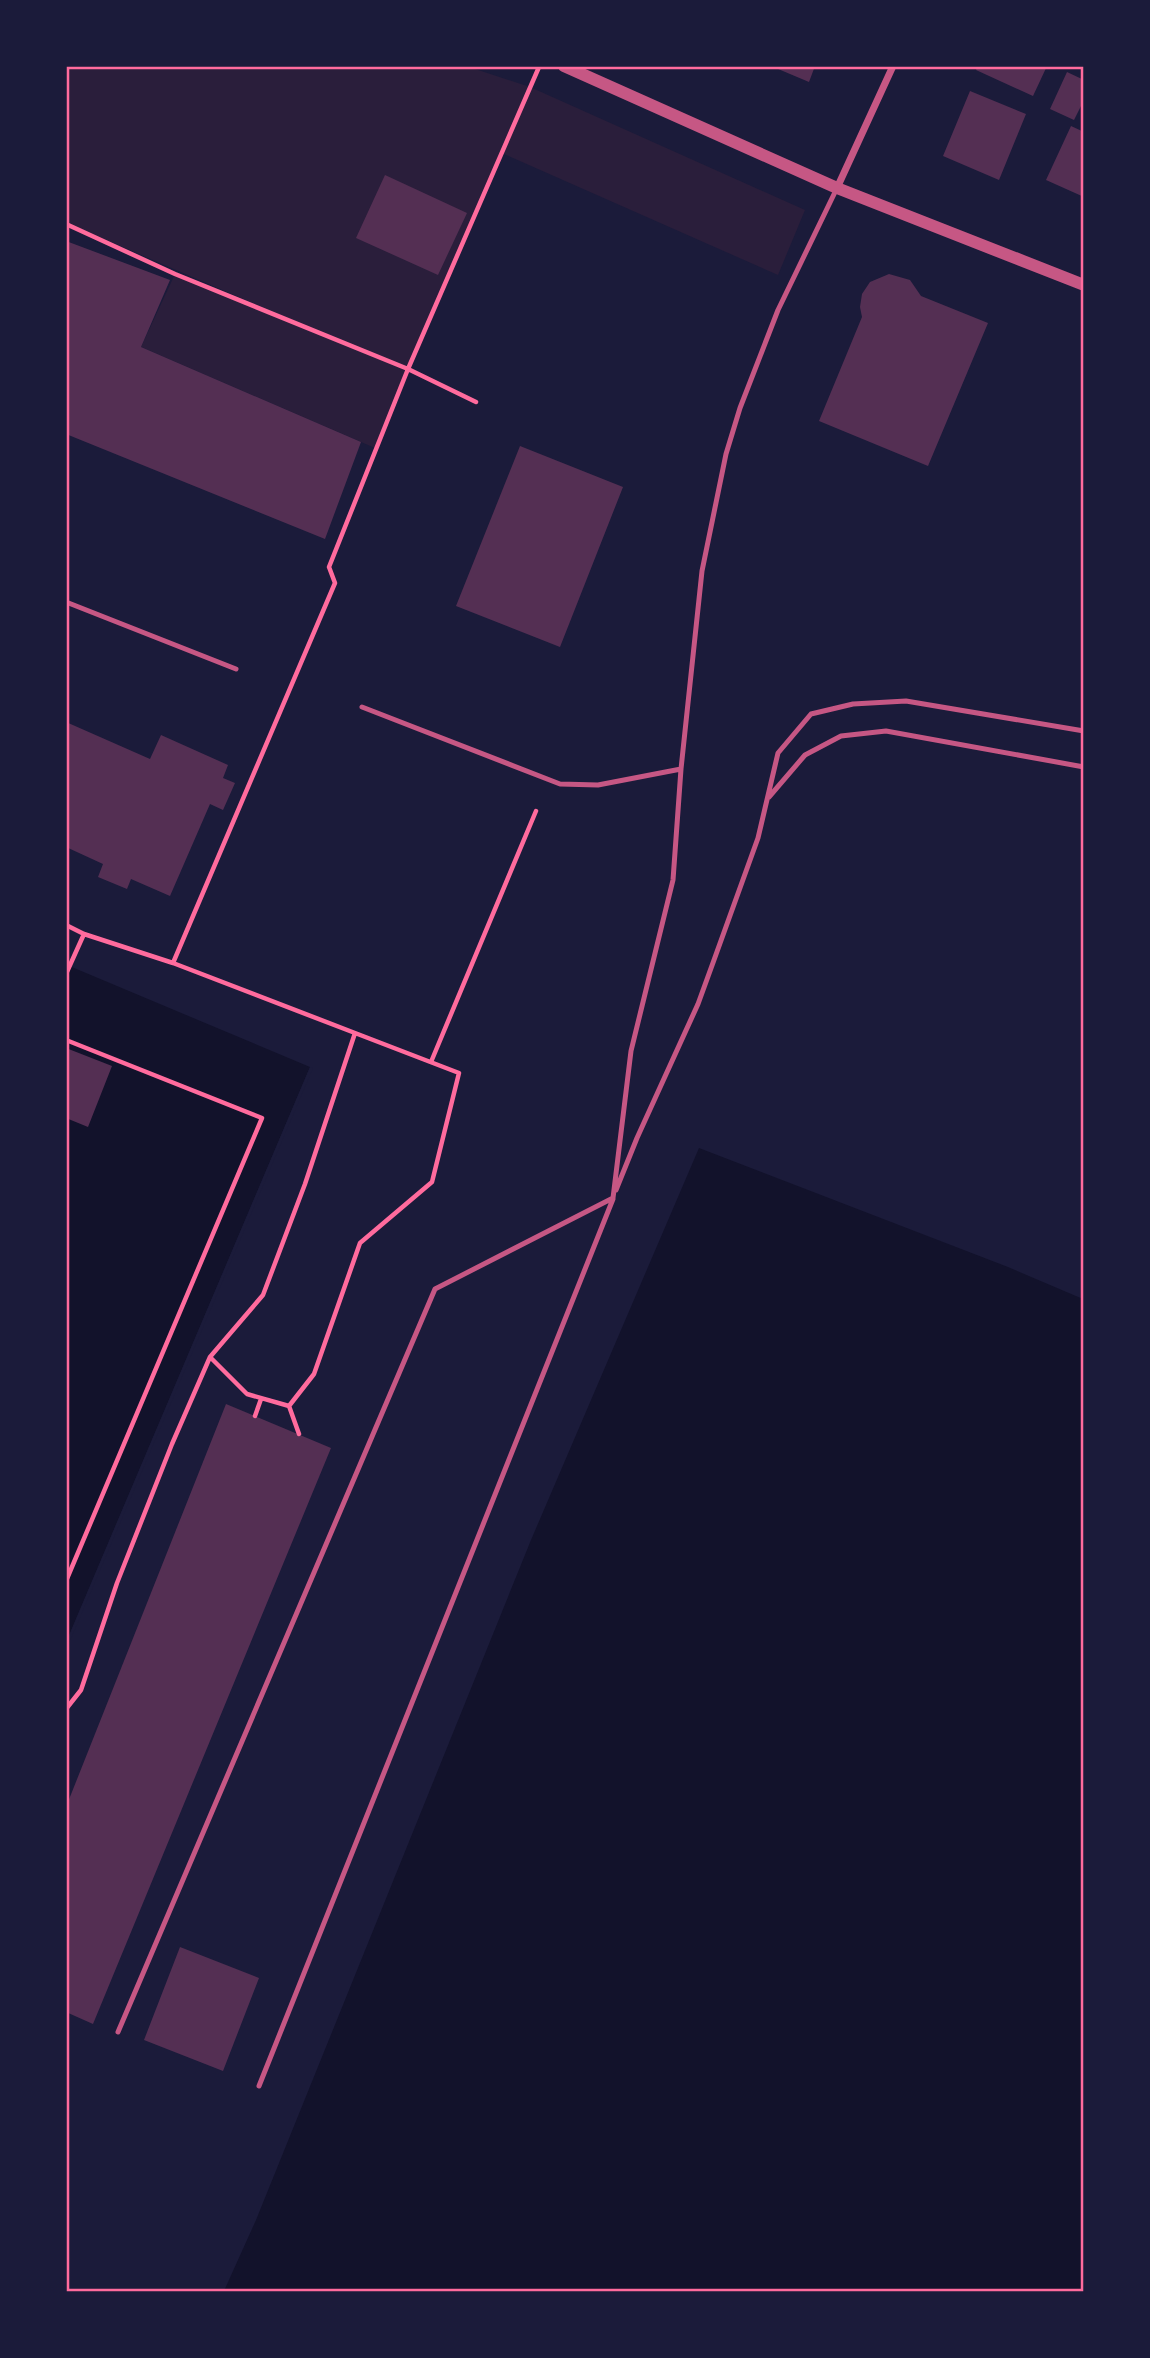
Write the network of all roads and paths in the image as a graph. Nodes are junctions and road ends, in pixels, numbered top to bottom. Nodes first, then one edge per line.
1 (539, 66) edge
2 (564, 66) edge
3 (893, 66) edge
4 (837, 188) junction
5 (66, 224) edge
6 (1083, 285) edge
7 (408, 369) junction
8 (476, 402) dead end
9 (66, 602) edge
10 (236, 669) dead end
11 (362, 707) dead end
12 (1083, 731) edge
13 (1083, 767) edge
14 (681, 769) junction
15 (767, 799) junction
16 (536, 811) dead end
17 (66, 925) edge
18 (84, 934) junction
19 (173, 962) junction
20 (66, 974) edge
21 (355, 1032) junction
22 (66, 1040) edge
23 (431, 1062) junction
24 (613, 1198) junction
25 (210, 1357) junction
26 (261, 1399) junction
27 (289, 1406) junction
28 (255, 1416) dead end
29 (299, 1434) dead end
30 (66, 1581) edge
31 (66, 1709) edge
32 (118, 2032) dead end
33 (259, 2086) dead end

1 - 7 path
2 - 4 street
3 - 4 street
4 - 6 street
4 - 14 lane
5 - 7 path
7 - 8 path
7 - 19 path
9 - 10 lane
11 - 14 lane
12 - 15 lane
13 - 15 lane
14 - 24 lane
15 - 24 lane
16 - 23 path
17 - 18 path
18 - 19 path
18 - 20 path
19 - 21 path
21 - 23 path
21 - 25 path
22 - 30 path
23 - 27 path
24 - 32 lane
24 - 33 lane
25 - 26 path
25 - 31 path
26 - 27 path
26 - 28 path
27 - 29 path

